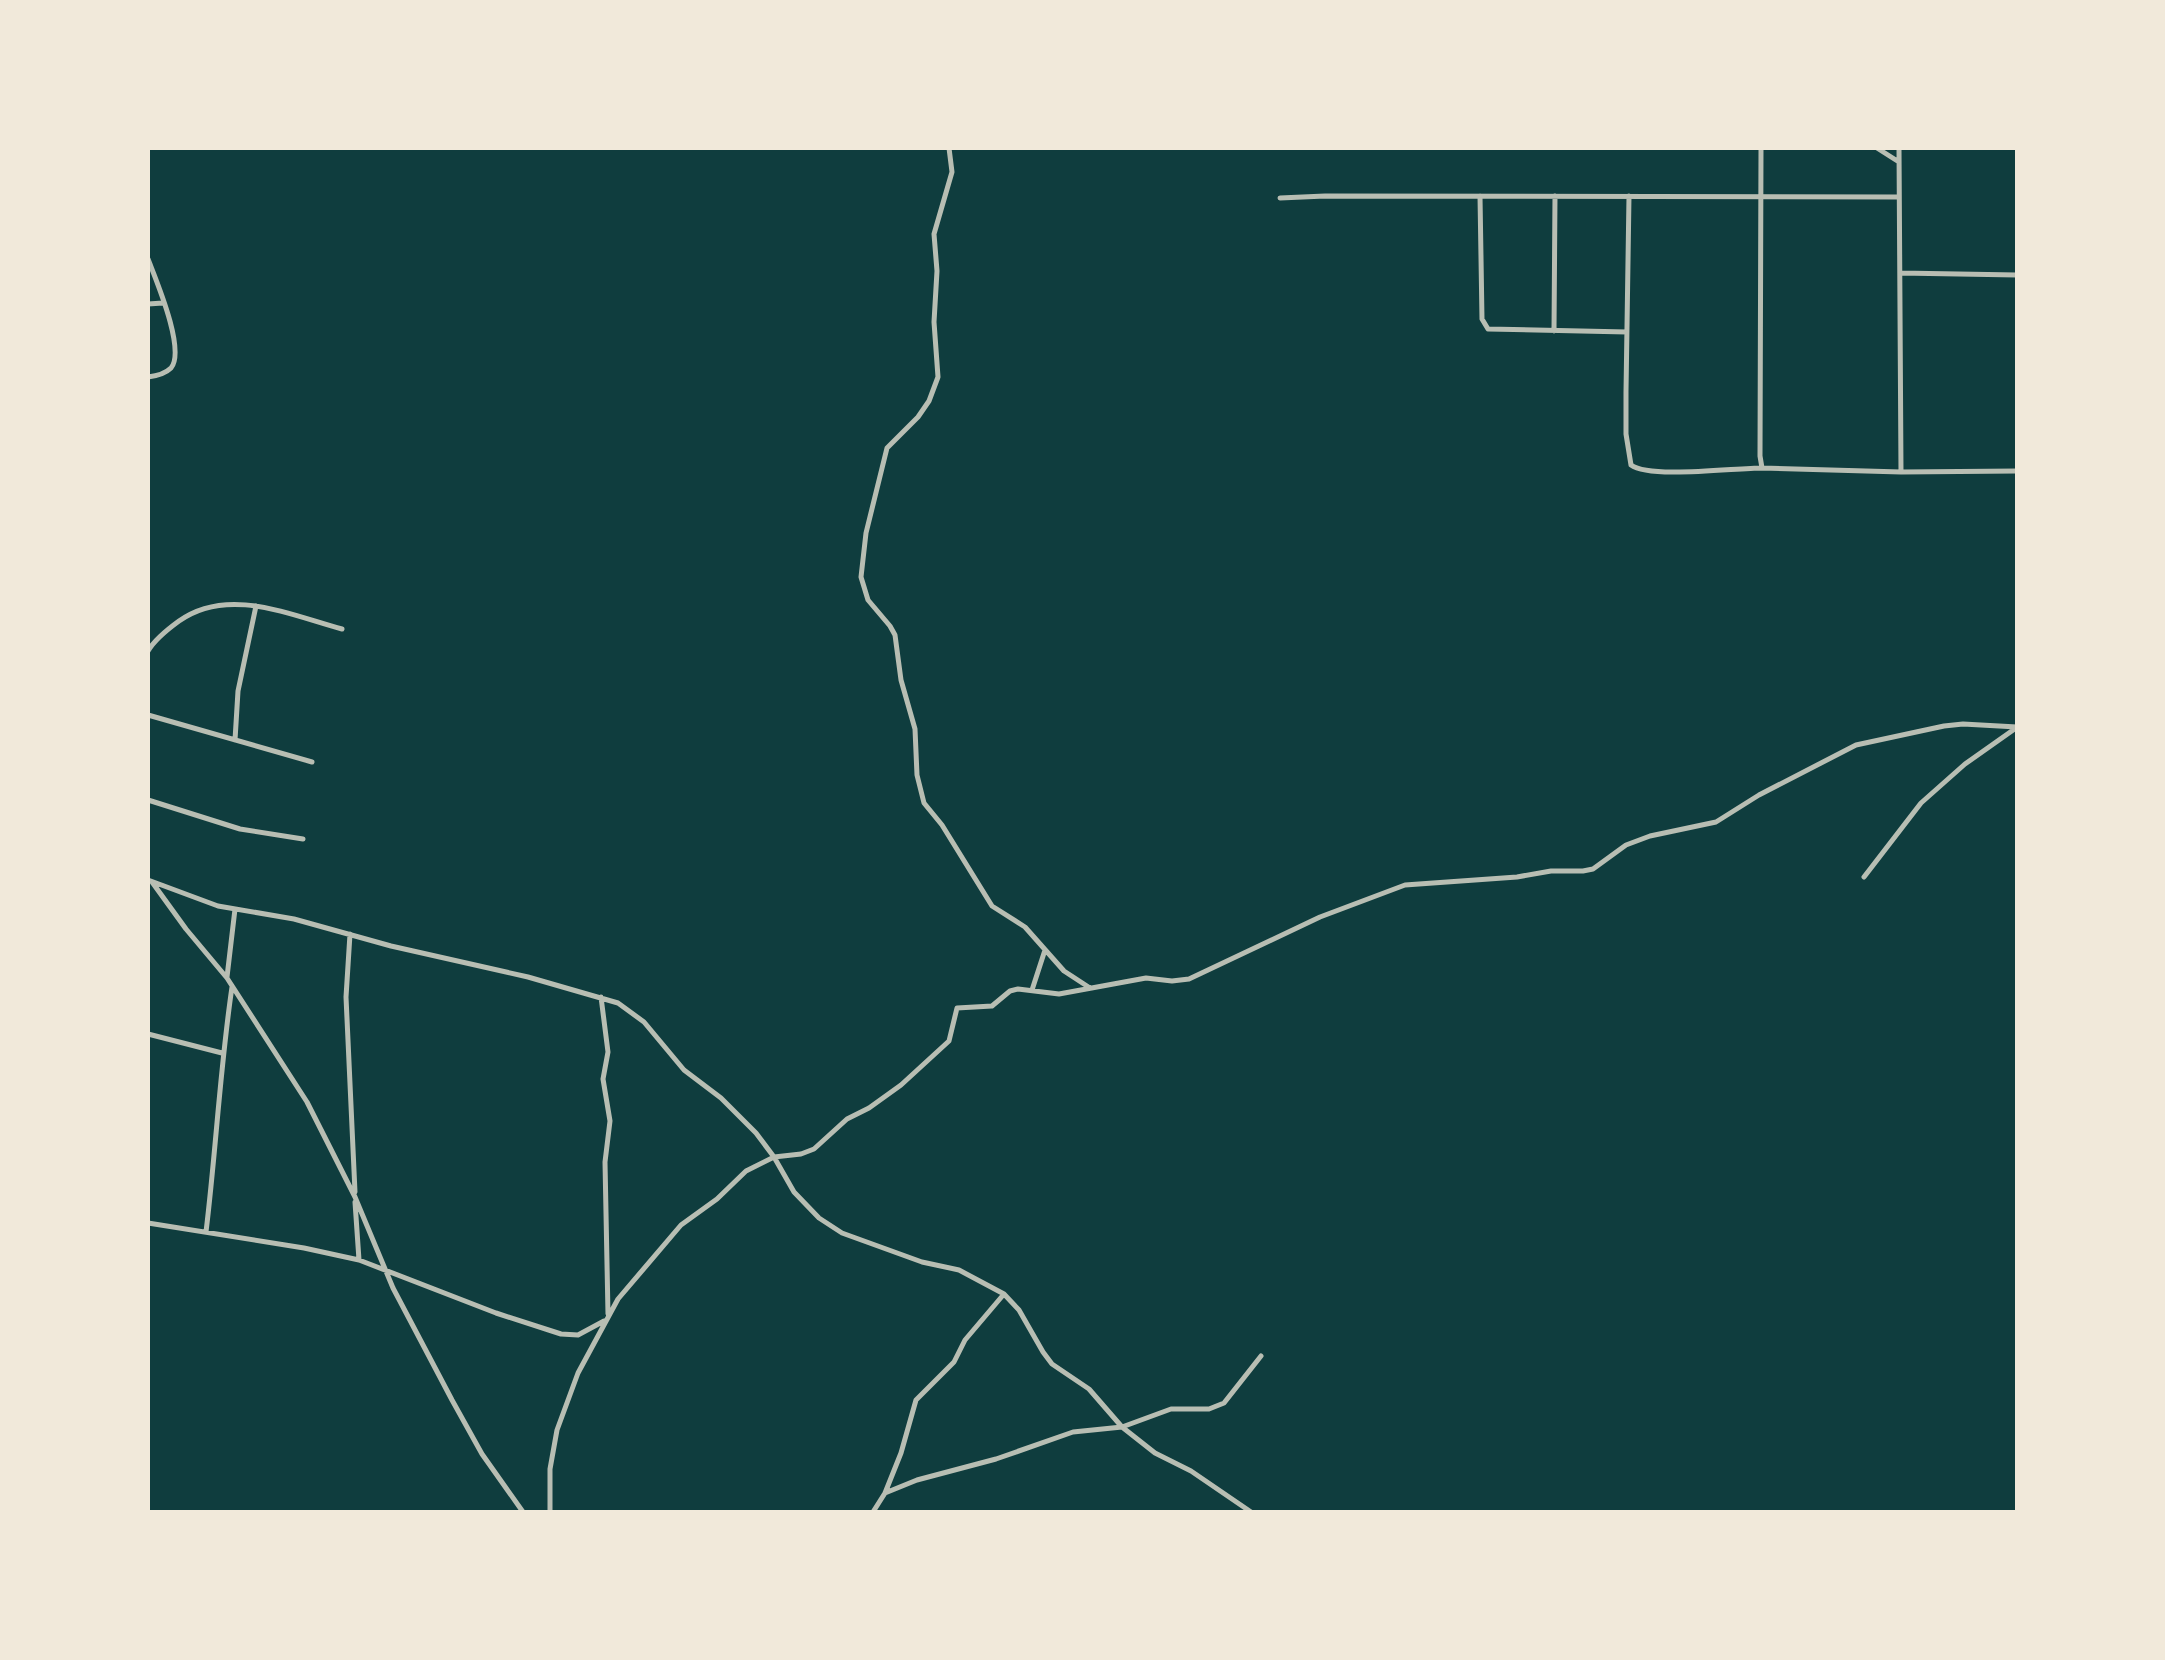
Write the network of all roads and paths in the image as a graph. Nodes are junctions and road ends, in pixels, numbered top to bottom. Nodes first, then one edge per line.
1 (949, 148) edge
2 (1761, 148) edge
3 (1877, 148) edge
4 (1899, 148) edge
5 (1899, 162) junction
6 (1480, 196) junction
7 (1555, 196) junction
8 (1629, 196) junction
9 (1899, 197) junction
10 (1280, 198) dead end
11 (1761, 198) junction
12 (148, 259) edge
13 (1900, 273) junction
14 (2017, 275) edge
15 (163, 303) junction
16 (148, 304) edge
17 (1554, 331) junction
18 (1627, 332) junction
19 (148, 377) edge
20 (1762, 468) junction
21 (2017, 471) edge
22 (1901, 472) junction
23 (256, 606) junction
24 (342, 629) dead end
25 (148, 651) edge
26 (148, 715) edge
27 (2017, 727) edge
28 (235, 740) junction
29 (312, 762) dead end
30 (148, 800) edge
31 (303, 839) dead end
32 (1864, 877) dead end
33 (150, 880) edge
34 (235, 909) junction
35 (350, 934) junction
36 (1045, 950) junction
37 (227, 978) junction
38 (232, 986) junction
39 (1091, 989) junction
40 (1032, 990) junction
41 (601, 997) junction
42 (148, 1034) edge
43 (222, 1053) junction
44 (774, 1157) junction
45 (355, 1197) junction
46 (148, 1223) edge
47 (206, 1232) junction
48 (359, 1260) junction
49 (386, 1270) junction
50 (1004, 1294) junction
51 (607, 1317) junction
52 (1261, 1356) dead end
53 (1122, 1427) junction
54 (885, 1493) junction
55 (523, 1512) edge
56 (550, 1512) edge
57 (873, 1512) edge
58 (1251, 1512) edge

1 - 36 street
2 - 11 street
3 - 5 street
4 - 5 street
5 - 9 street
6 - 7 street
6 - 10 street
6 - 17 street
7 - 8 street
7 - 17 street
8 - 11 street
8 - 18 street
9 - 11 street
9 - 13 street
11 - 20 street
12 - 15 street
13 - 14 street
13 - 22 street
15 - 16 street
15 - 19 street
17 - 18 street
18 - 20 street
20 - 22 street
21 - 22 street
23 - 24 street
23 - 25 street
23 - 28 street
26 - 28 street
27 - 32 street
27 - 39 street
28 - 29 street
30 - 31 street
33 - 34 street
33 - 37 street
34 - 35 street
34 - 37 street
35 - 41 street
35 - 45 street
36 - 39 street
36 - 40 street
37 - 38 street
38 - 43 street
38 - 45 street
39 - 40 street
40 - 44 street
41 - 44 street
41 - 51 street
42 - 43 street
43 - 47 street
44 - 50 street
44 - 51 street
45 - 48 street
45 - 49 street
46 - 47 street
47 - 48 street
48 - 49 street
49 - 51 street
49 - 55 street
50 - 53 street
50 - 54 street
51 - 56 street
52 - 53 street
53 - 54 street
53 - 58 street
54 - 57 street

